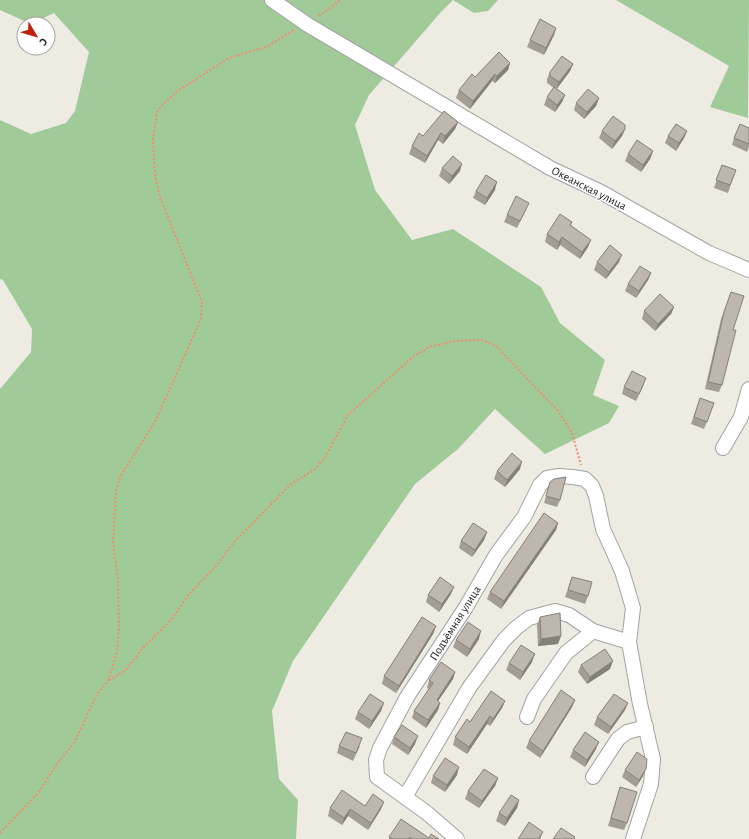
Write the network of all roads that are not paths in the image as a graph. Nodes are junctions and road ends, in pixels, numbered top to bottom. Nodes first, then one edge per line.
1 (272, 0) edge
2 (749, 270) edge
3 (749, 389) edge
4 (723, 448) dead end
5 (593, 631) junction
6 (629, 642) junction
7 (527, 717) dead end
8 (646, 726) junction
9 (593, 777) dead end
10 (405, 797) junction
11 (457, 839) edge
12 (633, 839) edge

1 - 2 street, Океанская улица
3 - 4 street
5 - 6 street
5 - 7 street
5 - 10 street
6 - 8 street
6 - 10 street, Подъёмная улица
8 - 9 street
8 - 12 street
10 - 11 street, Подъёмная улица

